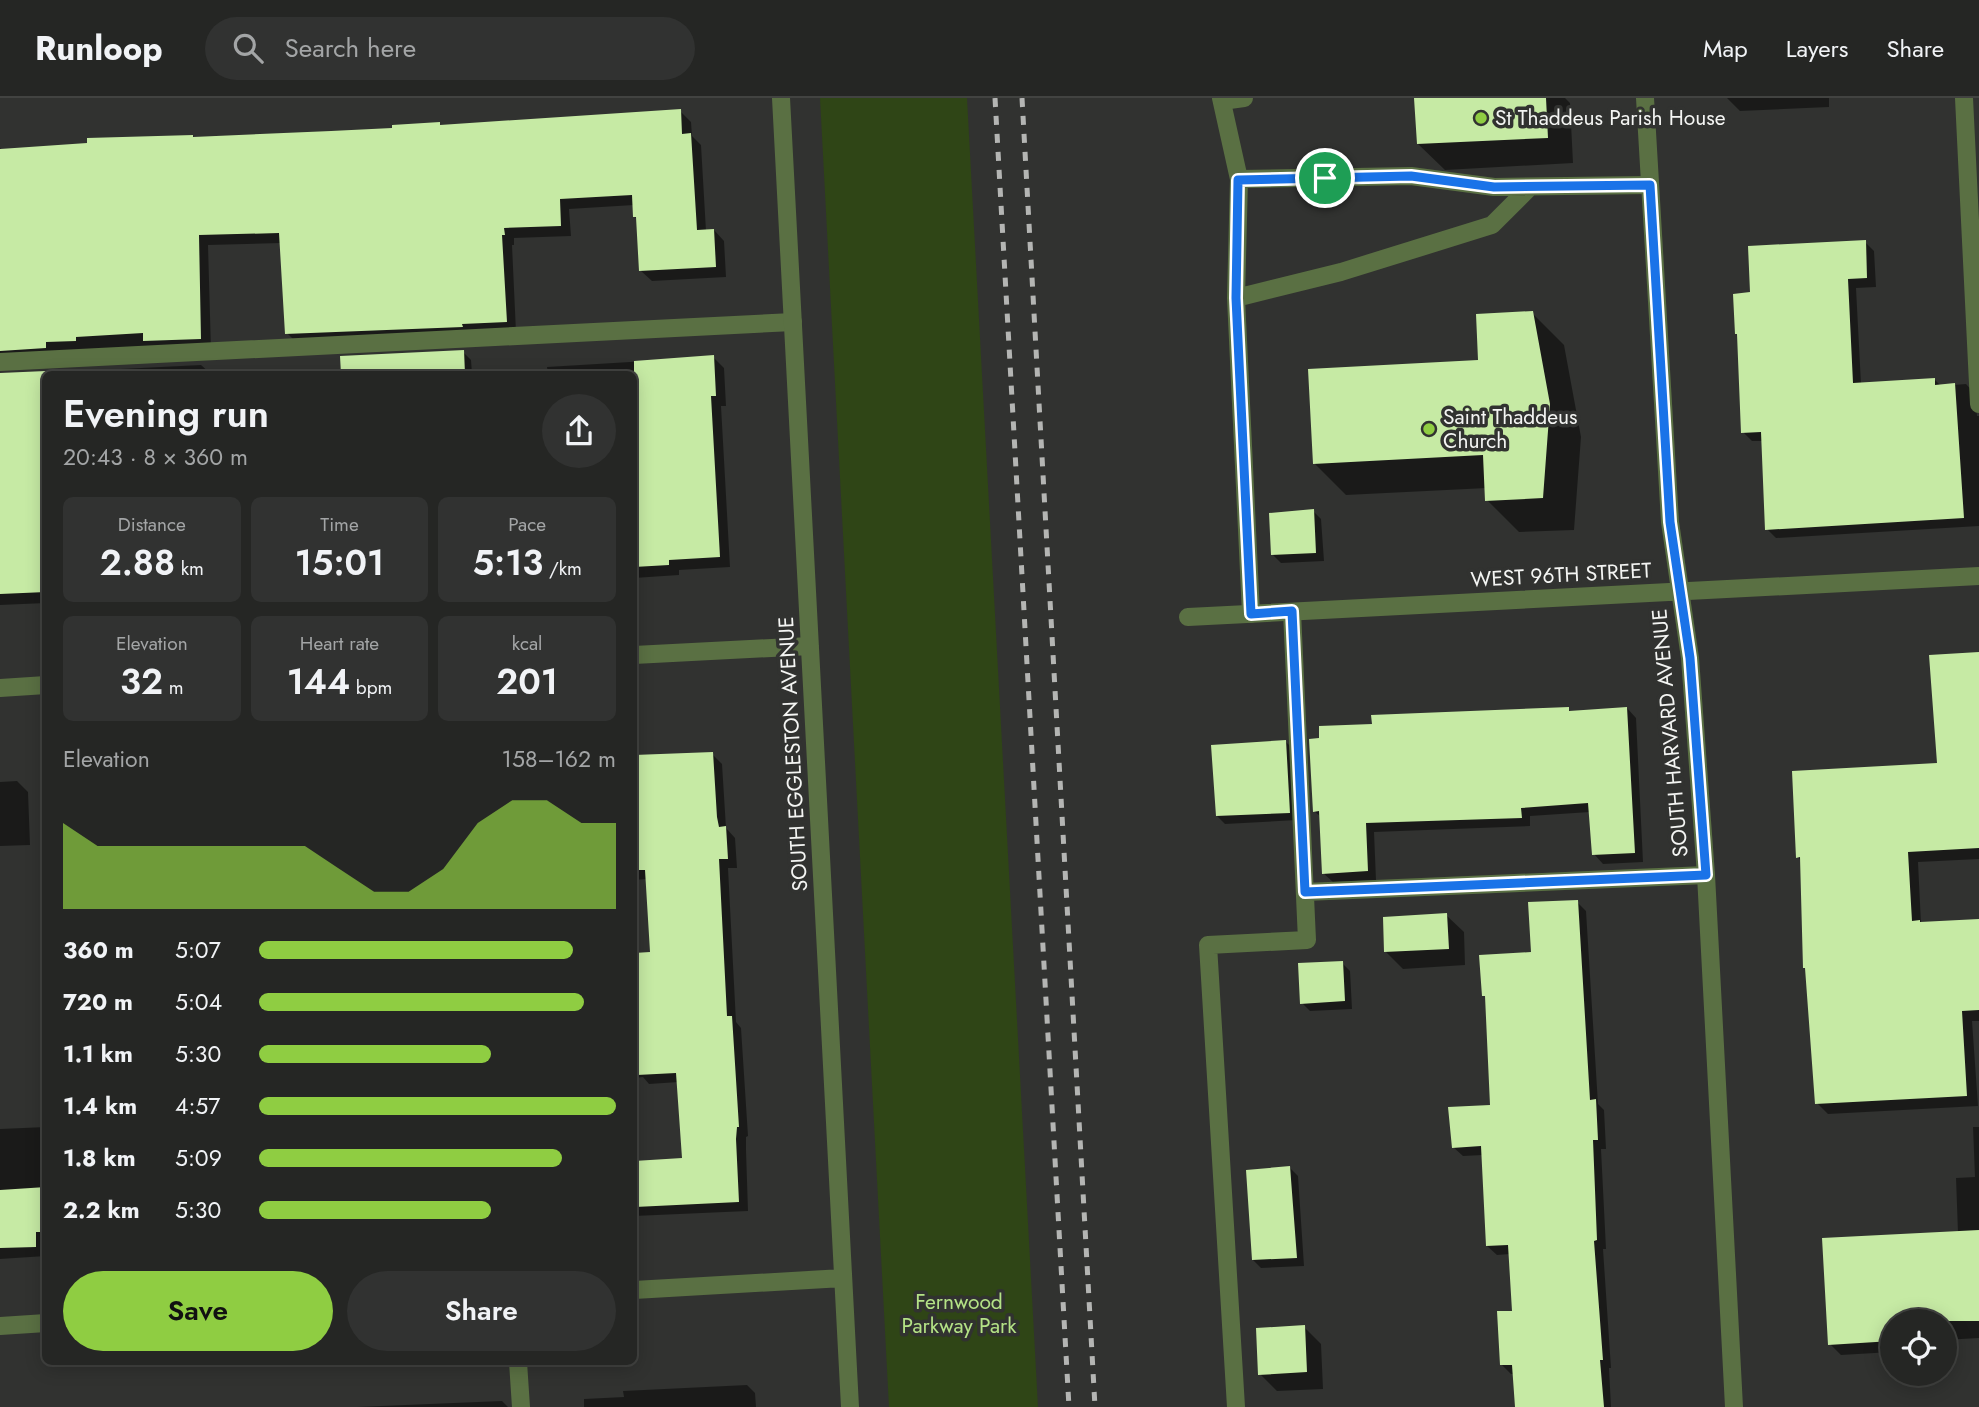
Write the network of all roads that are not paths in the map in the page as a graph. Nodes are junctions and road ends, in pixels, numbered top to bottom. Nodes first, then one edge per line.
1 (781, 98) edge
2 (1244, 98) edge
3 (1645, 98) edge
4 (1964, 98) edge
5 (1221, 99) edge
6 (1238, 180) junction
7 (1650, 185) junction
8 (1530, 187) junction
9 (1236, 298) junction
10 (793, 322) junction
11 (0, 362) edge
12 (1979, 404) edge
13 (1979, 576) edge
14 (1681, 592) junction
15 (1292, 611) junction
16 (1251, 614) junction
17 (1188, 617) dead end
18 (810, 646) junction
19 (637, 655) edge
20 (42, 685) edge
21 (0, 688) edge
22 (1706, 875) junction
23 (1305, 892) junction
24 (844, 1278) junction
25 (637, 1290) edge
26 (42, 1323) edge
27 (0, 1326) edge
28 (518, 1365) edge
29 (521, 1407) edge
30 (850, 1407) edge
31 (1236, 1407) edge
32 (1734, 1407) edge

1 - 10 street, SOUTH EGGLESTON AVENUE
2 - 5 street
3 - 7 street, SOUTH HARVARD AVENUE
4 - 12 street
5 - 6 street
6 - 8 street
6 - 9 street
7 - 8 street
7 - 14 street, SOUTH HARVARD AVENUE
8 - 9 street
9 - 16 street
10 - 11 street
10 - 18 street, SOUTH EGGLESTON AVENUE
13 - 14 street, WEST 96TH STREET
14 - 15 street, WEST 96TH STREET
14 - 22 street, SOUTH HARVARD AVENUE
15 - 16 street, WEST 96TH STREET
15 - 23 street
16 - 17 street, WEST 96TH STREET
18 - 19 street
18 - 24 street, SOUTH EGGLESTON AVENUE
20 - 21 street
22 - 23 street
22 - 32 street, SOUTH HARVARD AVENUE
23 - 31 street
24 - 25 street
24 - 30 street, SOUTH EGGLESTON AVENUE
26 - 27 street
28 - 29 street

